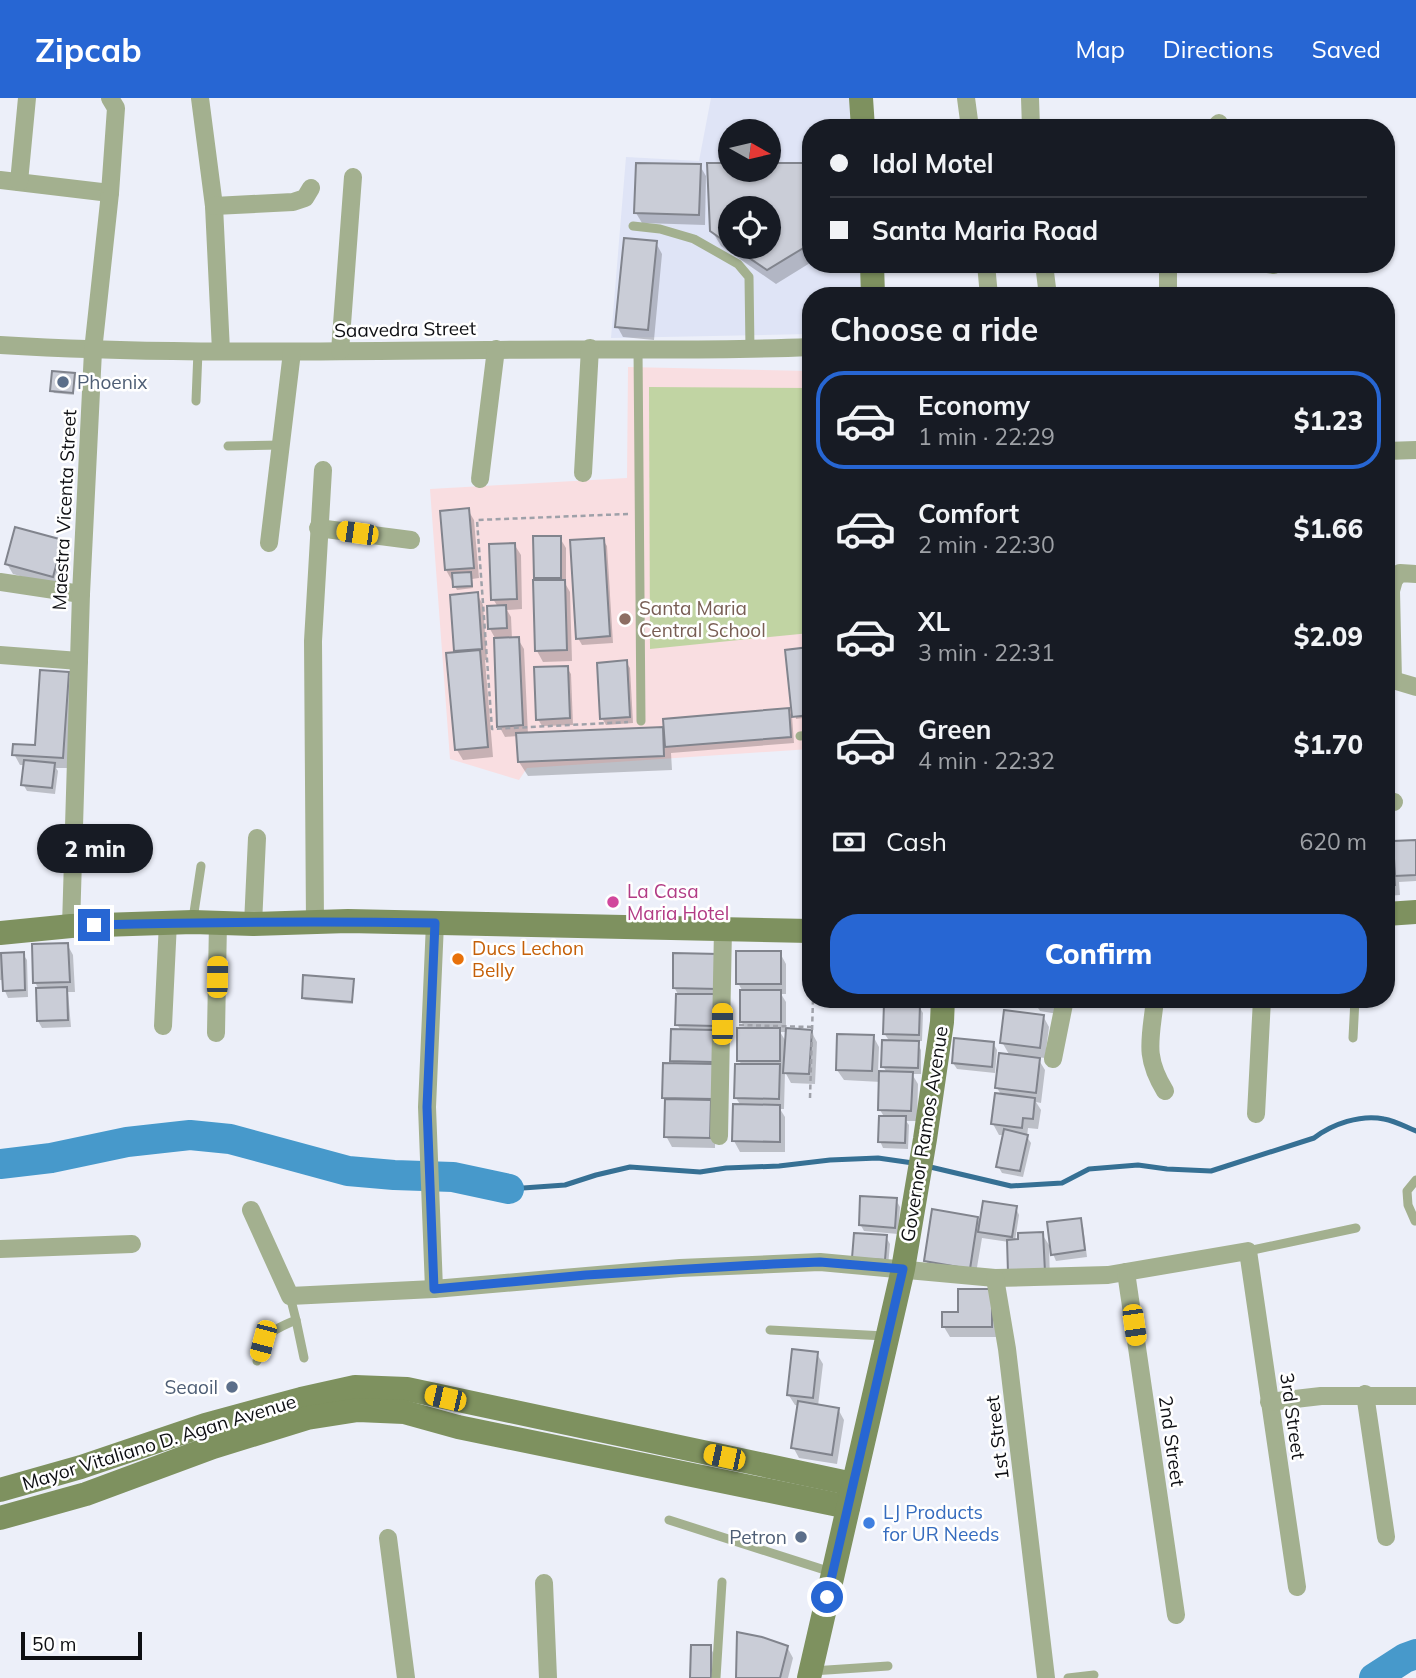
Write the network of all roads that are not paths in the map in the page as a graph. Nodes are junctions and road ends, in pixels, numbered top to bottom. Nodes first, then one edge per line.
1 (27, 98) edge
2 (110, 98) edge
3 (200, 98) edge
4 (861, 98) edge
5 (966, 98) edge
6 (1030, 98) edge
7 (862, 119) edge
8 (969, 119) edge
9 (1031, 119) edge
10 (353, 177) dead end
11 (0, 180) edge
12 (19, 182) junction
13 (311, 188) dead end
14 (110, 193) junction
15 (214, 206) junction
16 (634, 226) dead end
17 (0, 345) edge
18 (802, 347) edge
19 (590, 348) junction
20 (638, 348) junction
21 (496, 349) junction
22 (750, 350) junction
23 (93, 351) junction
24 (198, 351) junction
25 (221, 351) junction
26 (340, 351) junction
27 (292, 352) junction
28 (195, 401) dead end
29 (282, 445) junction
30 (228, 446) dead end
31 (1416, 450) edge
32 (1395, 451) edge
33 (323, 471) dead end
34 (583, 473) dead end
35 (480, 479) dead end
36 (318, 528) junction
37 (411, 540) dead end
38 (269, 543) dead end
39 (1416, 574) edge
40 (1395, 579) edge
41 (0, 582) edge
42 (81, 594) junction
43 (0, 654) edge
44 (79, 661) junction
45 (1395, 682) edge
46 (1416, 687) edge
47 (641, 721) road end
48 (257, 838) dead end
49 (201, 866) dead end
50 (1416, 912) edge
51 (1395, 913) edge
52 (168, 922) junction
53 (193, 922) junction
54 (218, 922) junction
55 (315, 923) junction
56 (435, 923) junction
57 (253, 924) junction
58 (71, 926) junction
59 (723, 929) junction
60 (802, 931) edge
61 (0, 933) edge
62 (943, 1008) edge
63 (1063, 1008) edge
64 (1154, 1008) edge
65 (1262, 1008) edge
66 (1355, 1008) edge
67 (163, 1027) dead end
68 (216, 1033) dead end
69 (1353, 1038) dead end
70 (1053, 1059) dead end
71 (1165, 1091) dead end
72 (1256, 1114) dead end
73 (719, 1136) dead end
74 (1416, 1180) edge
75 (251, 1210) dead end
76 (1415, 1221) edge
77 (1356, 1228) dead end
78 (132, 1244) dead end
79 (0, 1249) edge
80 (1248, 1251) junction
81 (903, 1269) junction
82 (1126, 1272) junction
83 (995, 1278) junction
84 (434, 1289) junction
85 (290, 1296) junction
86 (296, 1320) junction
87 (770, 1329) dead end
88 (887, 1336) junction
89 (304, 1358) dead end
90 (257, 1361) dead end
91 (1365, 1394) junction
92 (1416, 1396) edge
93 (405, 1400) junction
94 (1269, 1402) junction
95 (136, 1448) junction
96 (146, 1472) junction
97 (0, 1490) edge
98 (850, 1496) junction
99 (0, 1518) edge
100 (669, 1520) dead end
101 (1386, 1537) dead end
102 (388, 1538) dead end
103 (832, 1572) junction
104 (722, 1582) dead end
105 (544, 1583) dead end
106 (1297, 1587) dead end
107 (1176, 1615) dead end
108 (888, 1666) dead end
109 (810, 1675) edge
110 (1094, 1675) dead end
111 (406, 1678) edge
112 (548, 1678) edge
113 (716, 1678) edge
114 (1046, 1678) edge
115 (1068, 1678) edge

1 - 12 street
2 - 14 street, Maestra Vicenta Street
3 - 15 street
4 - 7 main road
5 - 8 street
6 - 9 street
10 - 26 street
11 - 12 street
12 - 14 street
13 - 15 street
14 - 23 street, Maestra Vicenta Street
15 - 25 street
16 - 22 lane
17 - 23 street, Saavedra Street
18 - 22 street, Saavedra Street
19 - 20 street, Saavedra Street
19 - 21 street, Saavedra Street
19 - 34 street
20 - 22 street, Saavedra Street
20 - 47 lane
21 - 26 street, Saavedra Street
21 - 35 street
23 - 24 street, Saavedra Street
23 - 42 street, Maestra Vicenta Street
24 - 25 street, Saavedra Street
24 - 28 lane
25 - 27 street, Saavedra Street
26 - 27 street, Saavedra Street
27 - 29 street
29 - 30 lane
29 - 38 street
31 - 32 street
33 - 36 street
36 - 37 street
36 - 55 street
39 - 40 street
41 - 42 street
42 - 44 street, Maestra Vicenta Street
43 - 44 street
44 - 58 street, Maestra Vicenta Street
45 - 46 street
48 - 57 street
49 - 53 lane
50 - 51 main road
52 - 53 main road
52 - 58 main road
52 - 67 street
53 - 54 main road
54 - 57 main road
54 - 68 street
55 - 56 main road
55 - 57 main road
56 - 59 main road
56 - 84 street
58 - 61 main road
59 - 60 main road
59 - 73 street
62 - 81 main road, Governor Ramos Avenue
63 - 70 street
64 - 71 street
65 - 72 street
66 - 69 lane
74 - 76 lane
75 - 85 street
77 - 80 lane
78 - 79 street
80 - 82 street
80 - 94 street, 3rd Street
81 - 83 street
81 - 84 street
81 - 88 main road, Governor Ramos Avenue
82 - 83 street
82 - 107 street, 2nd Street
83 - 114 street, 1st Street
84 - 85 street
85 - 86 lane
86 - 89 lane
86 - 90 lane
87 - 88 lane
88 - 98 main road, Governor Ramos Avenue
91 - 92 street
91 - 94 street
91 - 101 street
93 - 95 main road, Mayor Vitaliano D. Agan Avenue
93 - 96 main road, Mayor Vitaliano D. Agan Avenue
93 - 98 main road, Mayor Vitaliano D. Agan Avenue
94 - 106 street, 3rd Street
95 - 96 main road
95 - 97 main road, Mayor Vitaliano D. Agan Avenue
96 - 99 main road, Mayor Vitaliano D. Agan Avenue
98 - 103 main road, Governor Ramos Avenue
100 - 103 lane
102 - 111 street
103 - 109 main road, Governor Ramos Avenue
104 - 113 lane
105 - 112 street
108 - 109 lane
110 - 115 lane

